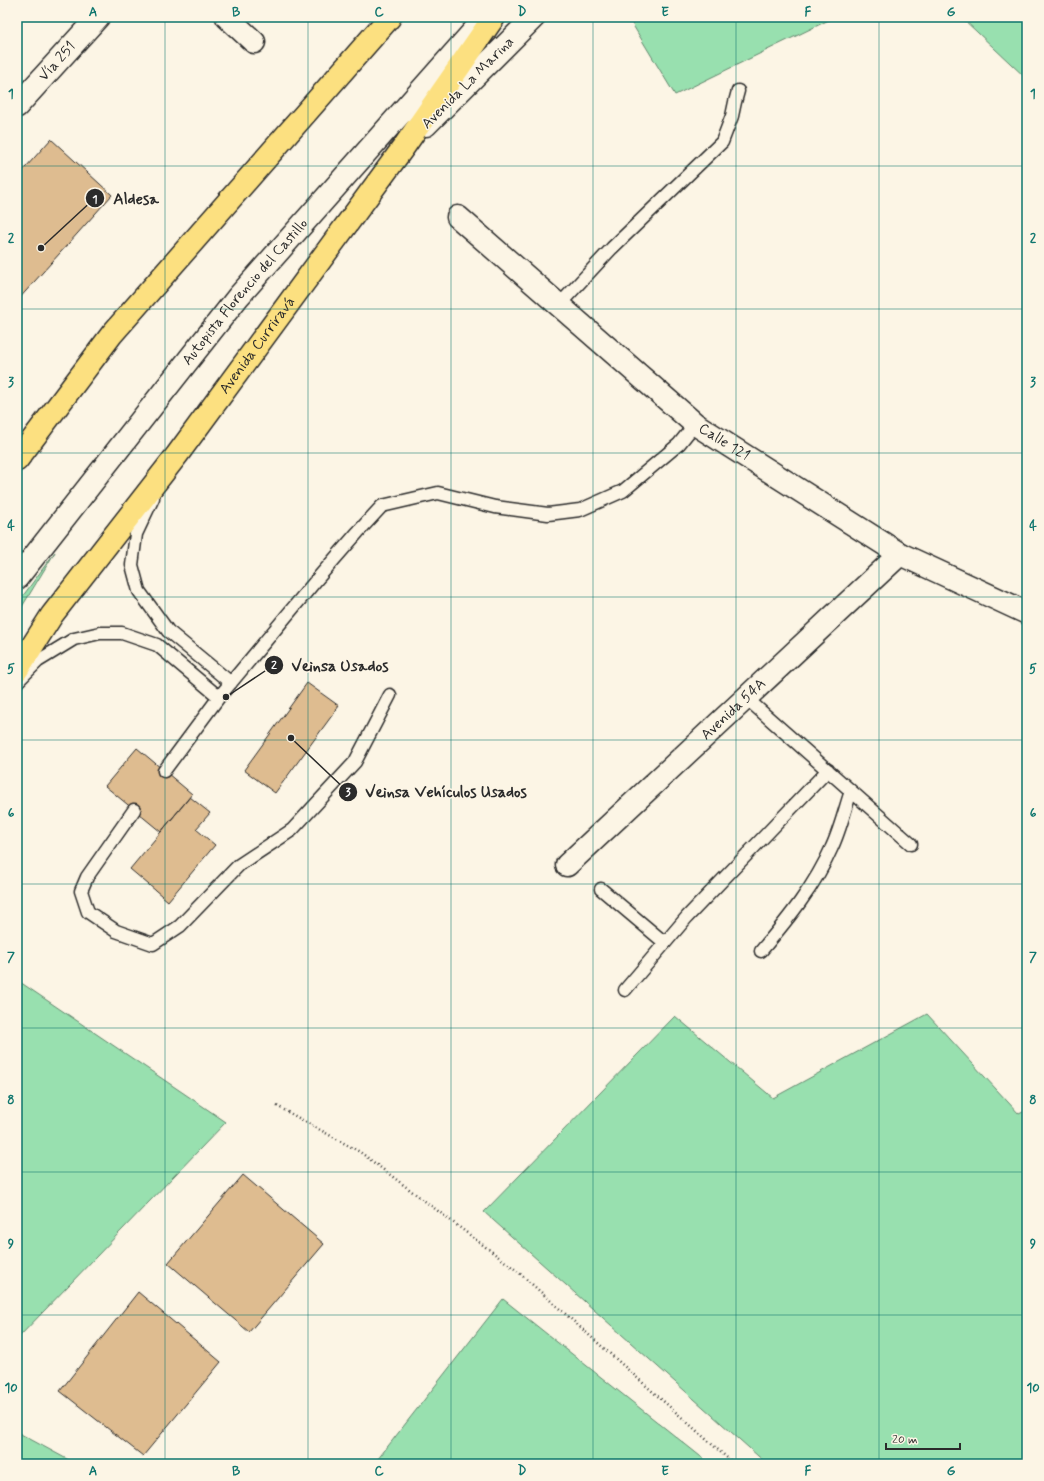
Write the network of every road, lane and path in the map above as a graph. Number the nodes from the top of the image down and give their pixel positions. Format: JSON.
{"nodes":[{"id":1,"x":98,"y":17,"type":"edge"},
{"id":2,"x":227,"y":17,"type":"edge"},
{"id":3,"x":390,"y":17,"type":"edge"},
{"id":4,"x":486,"y":17,"type":"edge"},
{"id":5,"x":494,"y":17,"type":"edge"},
{"id":6,"x":534,"y":17,"type":"edge"},
{"id":7,"x":254,"y":42,"type":"dead end"},
{"id":8,"x":738,"y":91,"type":"dead end"},
{"id":9,"x":17,"y":106,"type":"edge"},
{"id":10,"x":403,"y":148,"type":"junction"},
{"id":11,"x":458,"y":217,"type":"dead end"},
{"id":12,"x":559,"y":305,"type":"junction"},
{"id":13,"x":695,"y":424,"type":"junction"},
{"id":14,"x":177,"y":455,"type":"junction"},
{"id":15,"x":17,"y":460,"type":"edge"},
{"id":16,"x":900,"y":554,"type":"junction"},
{"id":17,"x":17,"y":578,"type":"edge"},
{"id":18,"x":1027,"y":613,"type":"edge"},
{"id":19,"x":17,"y":670,"type":"edge"},
{"id":20,"x":17,"y":682,"type":"edge"},
{"id":21,"x":231,"y":683,"type":"junction"},
{"id":22,"x":390,"y":695,"type":"dead end"},
{"id":23,"x":219,"y":697,"type":"junction"},
{"id":24,"x":746,"y":698,"type":"junction"},
{"id":25,"x":828,"y":770,"type":"junction"},
{"id":26,"x":164,"y":771,"type":"dead end"},
{"id":27,"x":851,"y":791,"type":"junction"},
{"id":28,"x":134,"y":810,"type":"dead end"},
{"id":29,"x":911,"y":844,"type":"dead end"},
{"id":30,"x":567,"y":865,"type":"dead end"},
{"id":31,"x":600,"y":889,"type":"dead end"},
{"id":32,"x":665,"y":943,"type":"junction"},
{"id":33,"x":761,"y":951,"type":"dead end"},
{"id":34,"x":625,"y":990,"type":"dead end"},
{"id":35,"x":277,"y":1106,"type":"dead end"},
{"id":36,"x":734,"y":1464,"type":"edge"}],
"edges":[{"from":1,"to":9,"type":"street","name":"Vía 251"},
{"from":2,"to":7,"type":"street"},
{"from":3,"to":15,"type":"highway"},
{"from":4,"to":17,"type":"street","name":"Autopista Florencio del Castillo"},
{"from":5,"to":10,"type":"highway","name":"Avenida Curriravá"},
{"from":6,"to":10,"type":"street","name":"Avenida La Marina"},
{"from":8,"to":12,"type":"lane"},
{"from":10,"to":14,"type":"highway","name":"Avenida Curriravá"},
{"from":11,"to":12,"type":"street","name":"Calle 121"},
{"from":12,"to":13,"type":"street","name":"Calle 121"},
{"from":13,"to":16,"type":"street","name":"Calle 121"},
{"from":13,"to":21,"type":"lane"},
{"from":14,"to":19,"type":"highway","name":"Avenida Curriravá"},
{"from":14,"to":21,"type":"lane"},
{"from":16,"to":18,"type":"street","name":"Calle 121"},
{"from":16,"to":24,"type":"street","name":"Avenida 54A"},
{"from":20,"to":23,"type":"lane"},
{"from":21,"to":23,"type":"lane"},
{"from":22,"to":28,"type":"lane"},
{"from":23,"to":26,"type":"lane"},
{"from":24,"to":25,"type":"lane"},
{"from":24,"to":30,"type":"street","name":"Avenida 54A"},
{"from":25,"to":27,"type":"lane"},
{"from":25,"to":32,"type":"lane"},
{"from":27,"to":29,"type":"lane"},
{"from":27,"to":33,"type":"lane"},
{"from":31,"to":32,"type":"lane"},
{"from":32,"to":34,"type":"lane"},
{"from":35,"to":36,"type":"path"}]}
